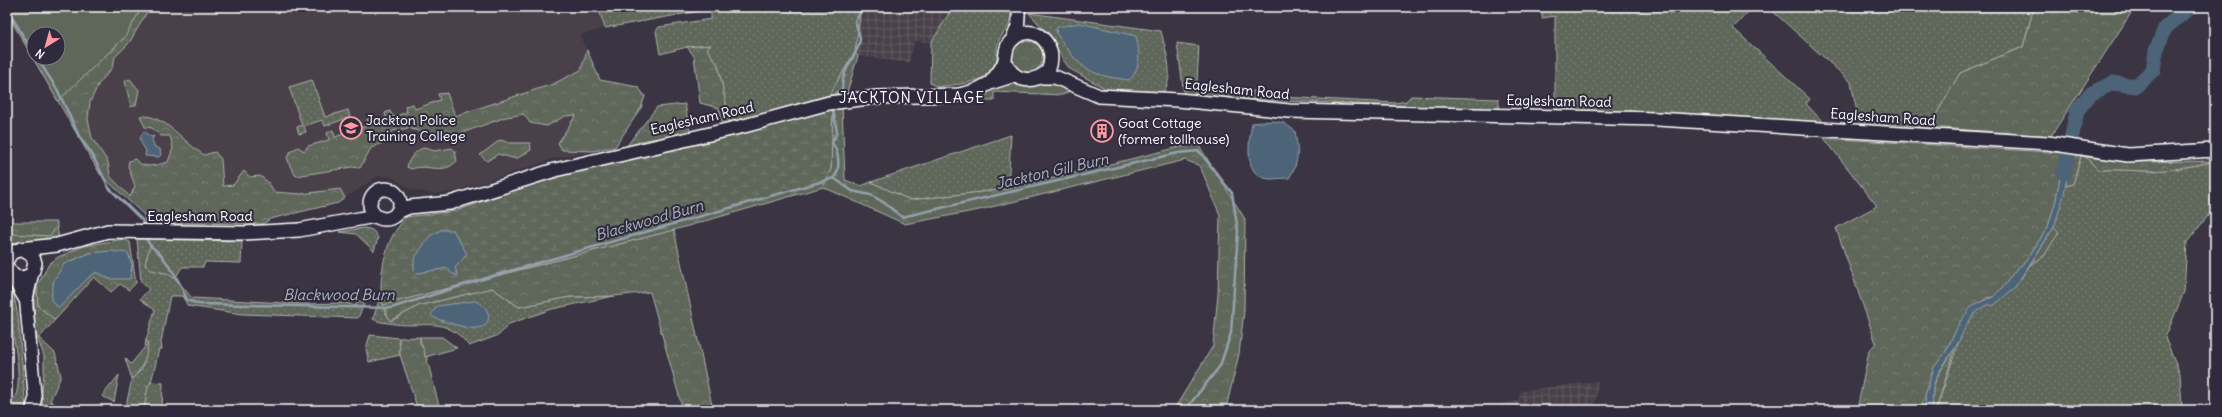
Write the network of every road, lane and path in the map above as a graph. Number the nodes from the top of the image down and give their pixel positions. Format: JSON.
{"nodes":[{"id":1,"x":1020,"y":9,"type":"edge"},
{"id":2,"x":1034,"y":34,"type":"junction"},
{"id":3,"x":1012,"y":40,"type":"junction"},
{"id":4,"x":1052,"y":57,"type":"junction"},
{"id":5,"x":1005,"y":61,"type":"junction"},
{"id":6,"x":1015,"y":75,"type":"junction"},
{"id":7,"x":1041,"y":77,"type":"junction"},
{"id":8,"x":990,"y":83,"type":"junction"},
{"id":9,"x":1072,"y":84,"type":"junction"},
{"id":10,"x":2215,"y":150,"type":"edge"},
{"id":11,"x":392,"y":191,"type":"junction"},
{"id":12,"x":370,"y":200,"type":"junction"},
{"id":13,"x":425,"y":204,"type":"junction"},
{"id":14,"x":397,"y":212,"type":"junction"},
{"id":15,"x":375,"y":216,"type":"junction"},
{"id":16,"x":344,"y":223,"type":"junction"},
{"id":17,"x":57,"y":245,"type":"junction"},
{"id":18,"x":12,"y":252,"type":"edge"},
{"id":19,"x":34,"y":270,"type":"junction"},
{"id":20,"x":8,"y":271,"type":"edge"},
{"id":21,"x":26,"y":300,"type":"junction"},
{"id":22,"x":35,"y":406,"type":"edge"}],
"edges":[{"from":1,"to":2,"type":"street"},
{"from":1,"to":3,"type":"street"},
{"from":2,"to":3,"type":"main road"},
{"from":2,"to":4,"type":"main road"},
{"from":3,"to":5,"type":"main road"},
{"from":4,"to":7,"type":"main road"},
{"from":4,"to":9,"type":"main road"},
{"from":5,"to":6,"type":"main road"},
{"from":5,"to":8,"type":"main road","name":"Eaglesham Road"},
{"from":6,"to":7,"type":"main road"},
{"from":6,"to":8,"type":"main road","name":"Eaglesham Road"},
{"from":7,"to":9,"type":"main road","name":"Eaglesham Road"},
{"from":8,"to":13,"type":"main road","name":"Eaglesham Road"},
{"from":9,"to":10,"type":"main road","name":"Eaglesham Road"},
{"from":11,"to":12,"type":"main road"},
{"from":11,"to":13,"type":"main road"},
{"from":11,"to":14,"type":"main road"},
{"from":12,"to":15,"type":"main road"},
{"from":12,"to":16,"type":"main road"},
{"from":13,"to":14,"type":"main road"},
{"from":14,"to":15,"type":"main road"},
{"from":15,"to":16,"type":"main road","name":"Eaglesham Road"},
{"from":16,"to":17,"type":"main road","name":"Eaglesham Road"},
{"from":17,"to":18,"type":"main road","name":"Eaglesham Road"},
{"from":17,"to":19,"type":"main road"},
{"from":18,"to":19,"type":"main road"},
{"from":19,"to":20,"type":"main road"},
{"from":19,"to":21,"type":"street"},
{"from":20,"to":21,"type":"street"},
{"from":21,"to":22,"type":"street"}]}
